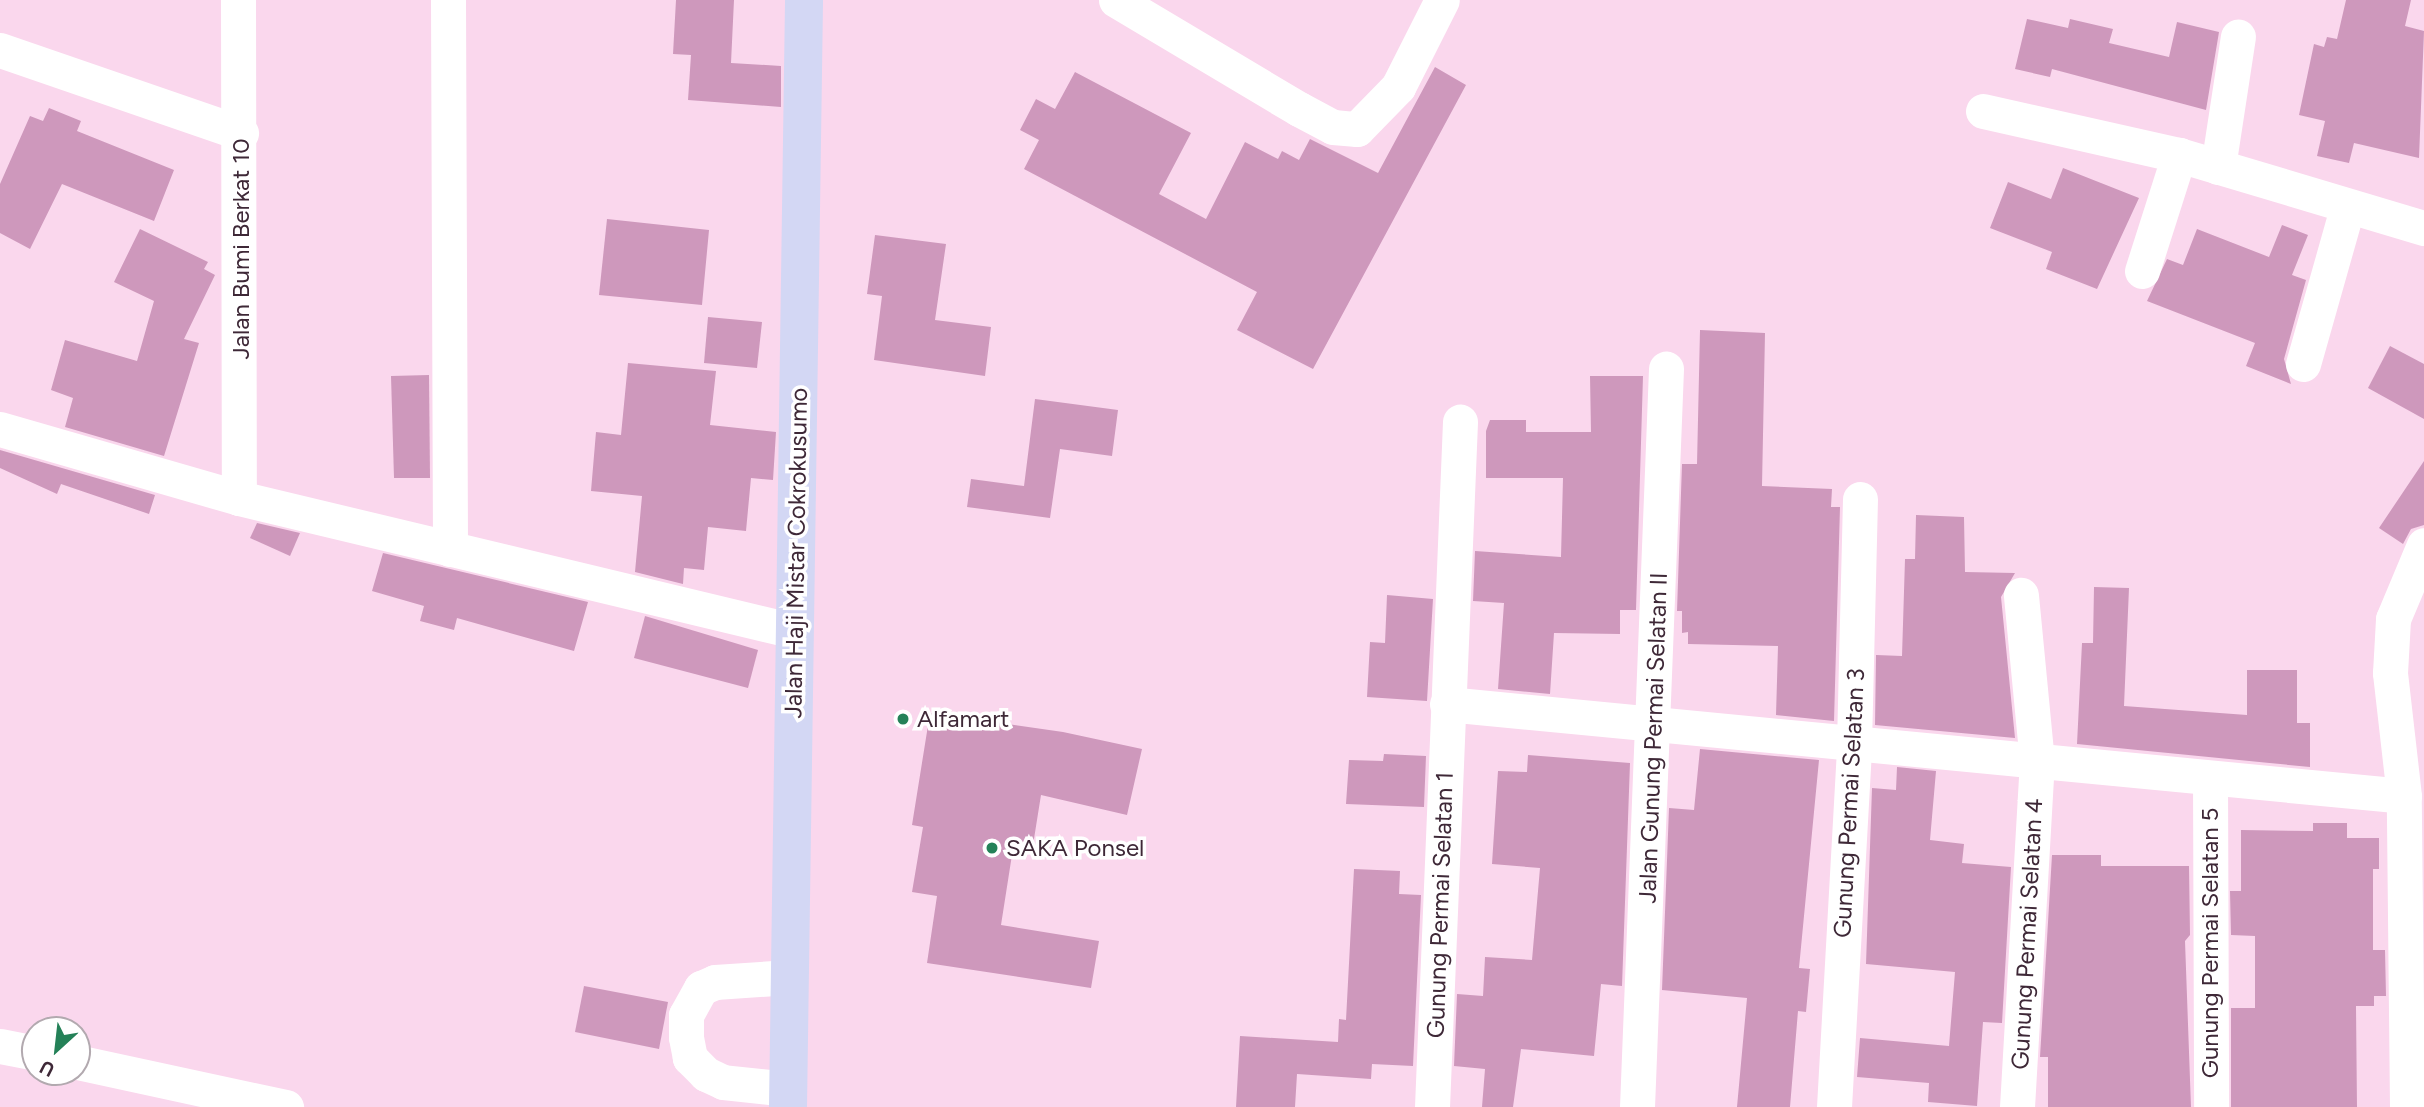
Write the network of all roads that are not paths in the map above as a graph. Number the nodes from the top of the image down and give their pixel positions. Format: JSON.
{"nodes":[{"id":1,"x":238,"y":0,"type":"edge"},
{"id":2,"x":448,"y":0,"type":"edge"},
{"id":3,"x":804,"y":0,"type":"edge"},
{"id":4,"x":1116,"y":0,"type":"edge"},
{"id":5,"x":1442,"y":0,"type":"edge"},
{"id":6,"x":2238,"y":37,"type":"dead end"},
{"id":7,"x":0,"y":50,"type":"edge"},
{"id":8,"x":1983,"y":111,"type":"dead end"},
{"id":9,"x":241,"y":133,"type":"junction"},
{"id":10,"x":2179,"y":155,"type":"junction"},
{"id":11,"x":2218,"y":167,"type":"junction"},
{"id":12,"x":2347,"y":208,"type":"junction"},
{"id":13,"x":2424,"y":228,"type":"edge"},
{"id":14,"x":2143,"y":271,"type":"dead end"},
{"id":15,"x":2303,"y":364,"type":"dead end"},
{"id":16,"x":1666,"y":369,"type":"dead end"},
{"id":17,"x":1460,"y":422,"type":"dead end"},
{"id":18,"x":0,"y":429,"type":"edge"},
{"id":19,"x":239,"y":498,"type":"junction"},
{"id":20,"x":1860,"y":499,"type":"dead end"},
{"id":21,"x":2424,"y":545,"type":"edge"},
{"id":22,"x":450,"y":549,"type":"junction"},
{"id":23,"x":2021,"y":595,"type":"dead end"},
{"id":24,"x":794,"y":631,"type":"junction"},
{"id":25,"x":1447,"y":704,"type":"junction"},
{"id":26,"x":1654,"y":724,"type":"junction"},
{"id":27,"x":1854,"y":744,"type":"junction"},
{"id":28,"x":2037,"y":762,"type":"junction"},
{"id":29,"x":2210,"y":779,"type":"junction"},
{"id":30,"x":2404,"y":796,"type":"junction"},
{"id":31,"x":790,"y":977,"type":"junction"},
{"id":32,"x":0,"y":1046,"type":"edge"},
{"id":33,"x":21,"y":1050,"type":"edge"},
{"id":34,"x":91,"y":1065,"type":"edge"},
{"id":35,"x":2413,"y":1087,"type":"edge"},
{"id":36,"x":788,"y":1098,"type":"edge"},
{"id":37,"x":286,"y":1107,"type":"edge"},
{"id":38,"x":1432,"y":1107,"type":"edge"},
{"id":39,"x":1637,"y":1107,"type":"edge"},
{"id":40,"x":1834,"y":1107,"type":"edge"},
{"id":41,"x":2017,"y":1107,"type":"edge"},
{"id":42,"x":2211,"y":1107,"type":"edge"}],
"edges":[{"from":1,"to":9,"type":"street","name":"Jalan Bumi Berkat 10"},
{"from":2,"to":22,"type":"street"},
{"from":3,"to":24,"type":"main road","name":"Jalan Haji Mistar Cokrokusumo"},
{"from":4,"to":5,"type":"street"},
{"from":6,"to":11,"type":"street"},
{"from":7,"to":9,"type":"street"},
{"from":8,"to":10,"type":"street"},
{"from":9,"to":19,"type":"street","name":"Jalan Bumi Berkat 10"},
{"from":10,"to":11,"type":"street"},
{"from":10,"to":14,"type":"street"},
{"from":11,"to":12,"type":"street"},
{"from":12,"to":13,"type":"street"},
{"from":12,"to":15,"type":"street"},
{"from":16,"to":26,"type":"street","name":"Jalan Gunung Permai Selatan II"},
{"from":17,"to":25,"type":"street","name":"Gunung Permai Selatan 1"},
{"from":18,"to":19,"type":"street"},
{"from":19,"to":22,"type":"street"},
{"from":20,"to":27,"type":"street","name":"Gunung Permai Selatan 3"},
{"from":21,"to":30,"type":"street"},
{"from":22,"to":24,"type":"street"},
{"from":23,"to":28,"type":"street","name":"Gunung Permai Selatan 4"},
{"from":24,"to":31,"type":"main road","name":"Jalan Haji Mistar Cokrokusumo"},
{"from":25,"to":26,"type":"street"},
{"from":25,"to":38,"type":"street","name":"Gunung Permai Selatan 1"},
{"from":26,"to":27,"type":"street"},
{"from":26,"to":39,"type":"street","name":"Jalan Gunung Permai Selatan II"},
{"from":27,"to":28,"type":"street"},
{"from":27,"to":40,"type":"street","name":"Gunung Permai Selatan 3"},
{"from":28,"to":29,"type":"street"},
{"from":28,"to":41,"type":"street","name":"Gunung Permai Selatan 4"},
{"from":29,"to":30,"type":"street"},
{"from":29,"to":42,"type":"street","name":"Gunung Permai Selatan 5"},
{"from":30,"to":35,"type":"street"},
{"from":31,"to":36,"type":"main road","name":"Jalan Haji Mistar Cokrokusumo"},
{"from":31,"to":36,"type":"street"},
{"from":32,"to":33,"type":"street"},
{"from":34,"to":37,"type":"street"}]}
